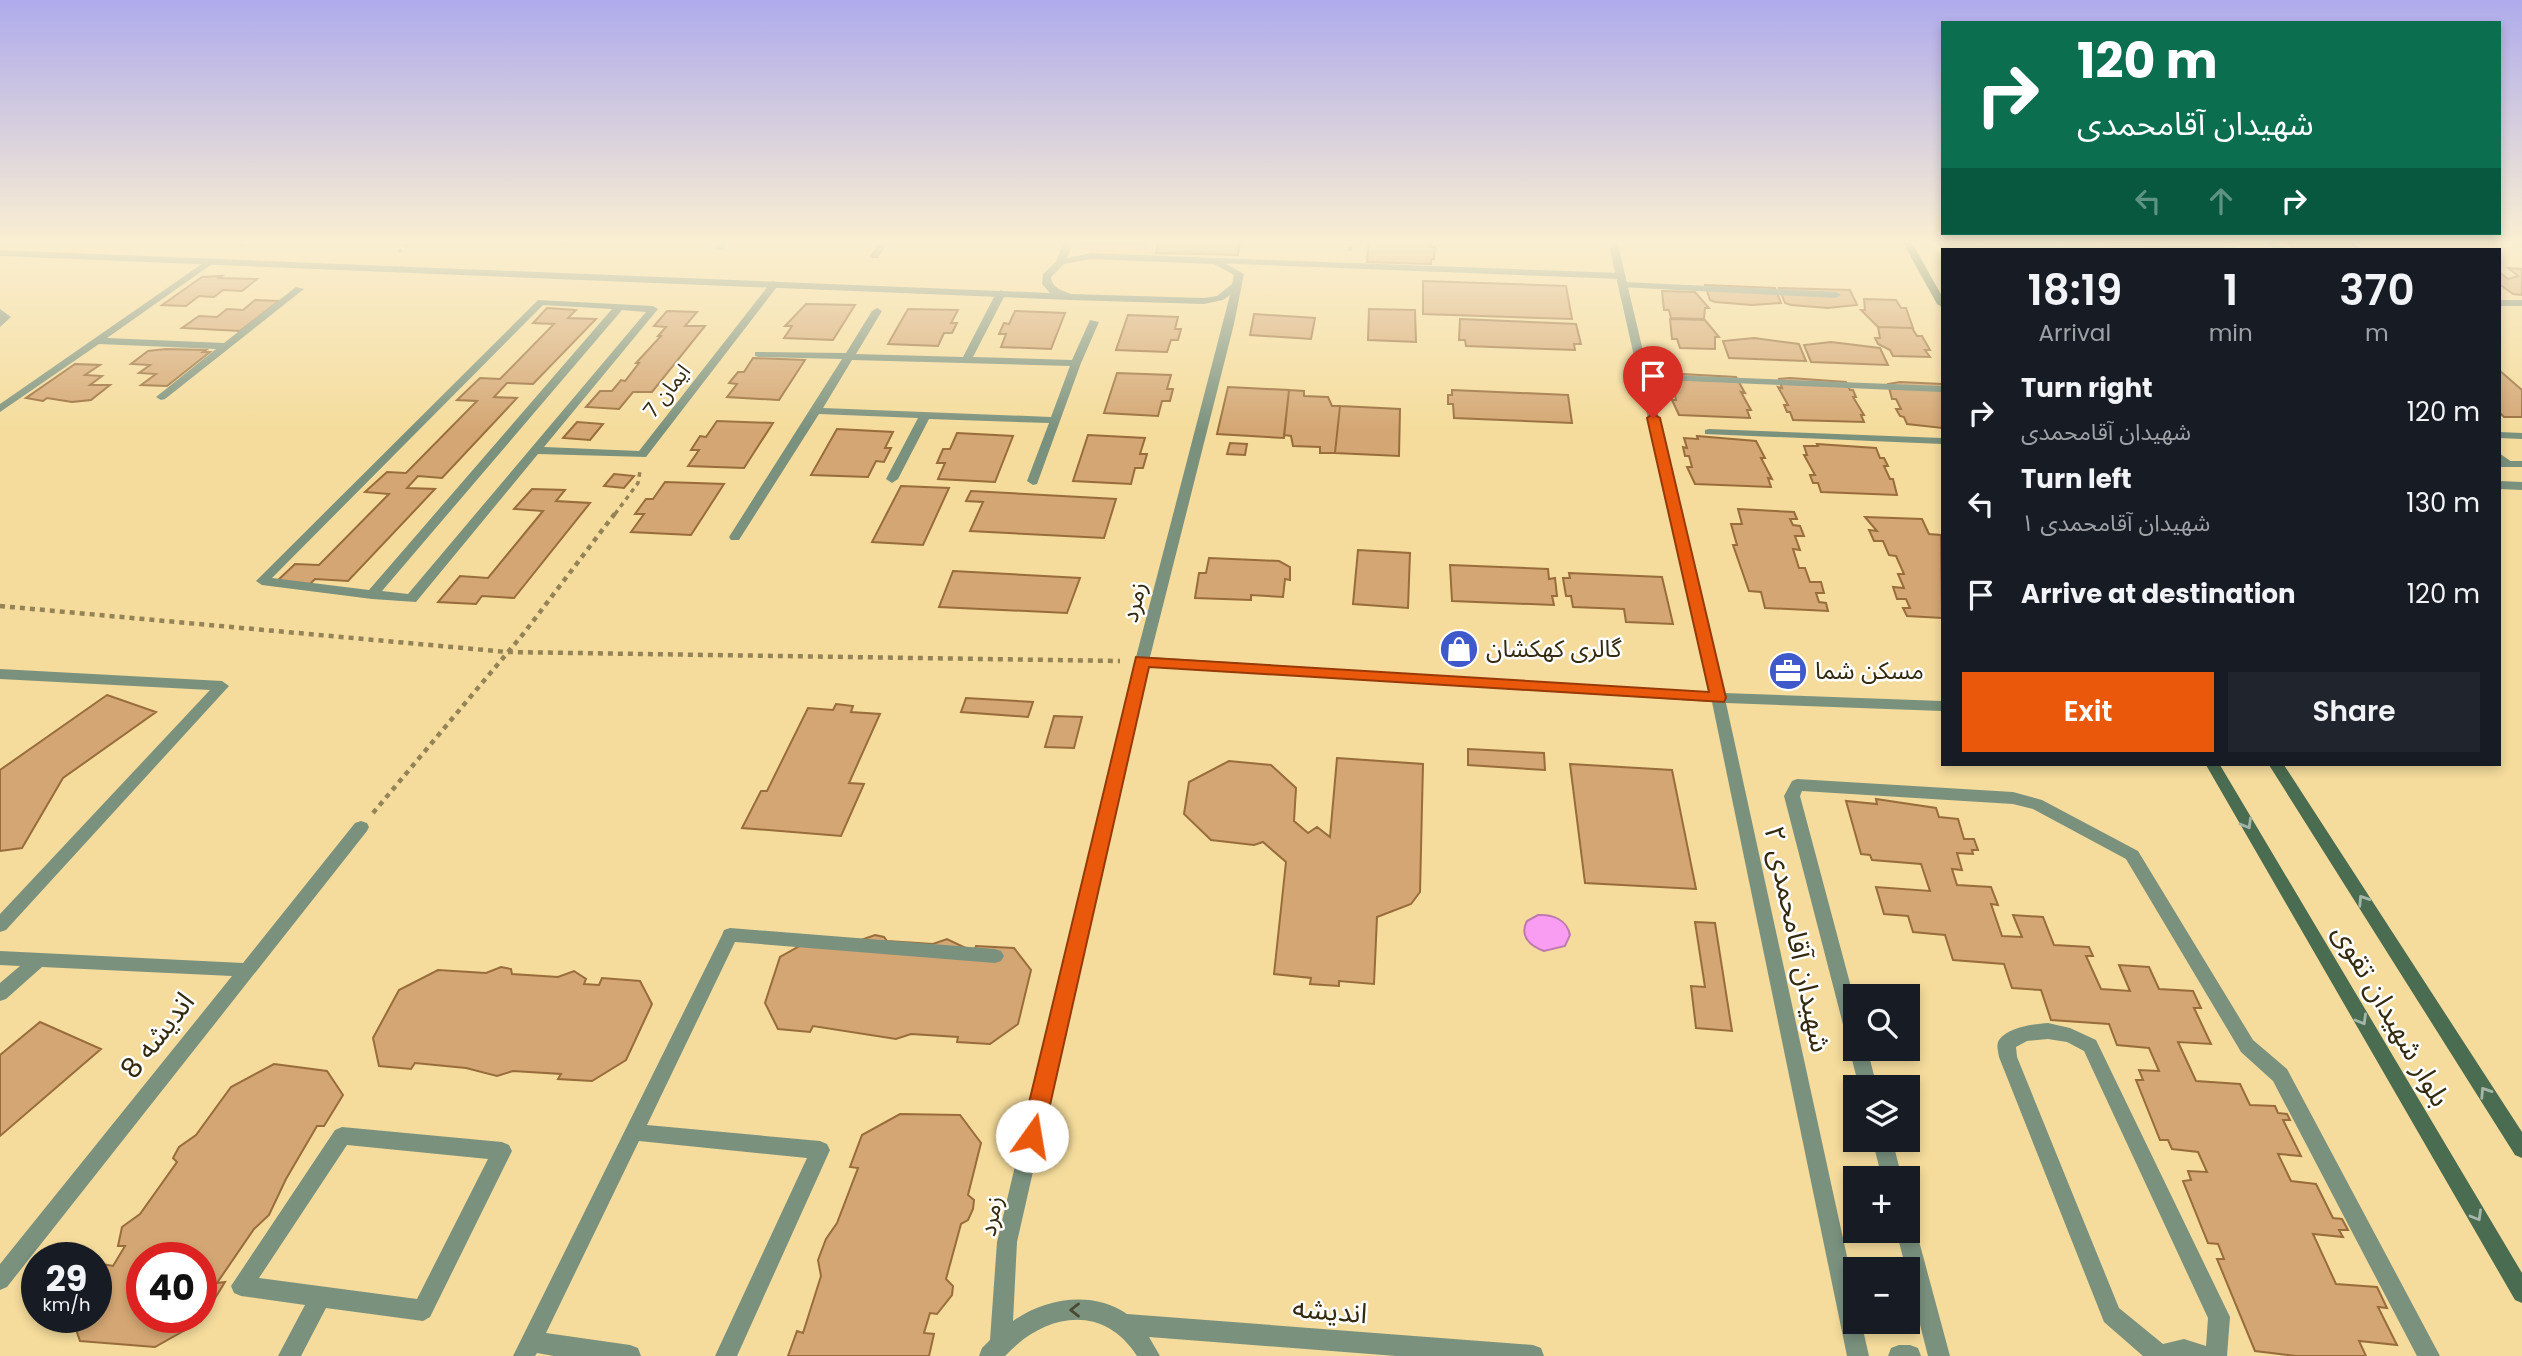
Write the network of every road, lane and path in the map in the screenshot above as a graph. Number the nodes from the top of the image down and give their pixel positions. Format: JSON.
{"nodes":[{"id":1,"x":149,"y":304,"type":"edge"},
{"id":2,"x":280,"y":304,"type":"edge"},
{"id":3,"x":539,"y":304,"type":"edge"},
{"id":4,"x":577,"y":304,"type":"edge"},
{"id":5,"x":759,"y":304,"type":"edge"},
{"id":6,"x":995,"y":304,"type":"edge"},
{"id":7,"x":1211,"y":304,"type":"edge"},
{"id":8,"x":1233,"y":304,"type":"edge"},
{"id":9,"x":1627,"y":304,"type":"edge"},
{"id":10,"x":619,"y":307,"type":"junction"},
{"id":11,"x":877,"y":311,"type":"dead end"},
{"id":12,"x":0,"y":312,"type":"edge"},
{"id":13,"x":1094,"y":322,"type":"dead end"},
{"id":14,"x":0,"y":324,"type":"edge"},
{"id":15,"x":1229,"y":324,"type":"junction"},
{"id":16,"x":97,"y":341,"type":"junction"},
{"id":17,"x":227,"y":346,"type":"junction"},
{"id":18,"x":759,"y":354,"type":"dead end"},
{"id":19,"x":850,"y":357,"type":"junction"},
{"id":20,"x":966,"y":360,"type":"junction"},
{"id":21,"x":1076,"y":363,"type":"junction"},
{"id":22,"x":1644,"y":377,"type":"junction"},
{"id":23,"x":1941,"y":389,"type":"edge"},
{"id":24,"x":161,"y":397,"type":"dead end"},
{"id":25,"x":0,"y":409,"type":"edge"},
{"id":26,"x":816,"y":411,"type":"junction"},
{"id":27,"x":925,"y":416,"type":"junction"},
{"id":28,"x":1054,"y":420,"type":"junction"},
{"id":29,"x":1709,"y":432,"type":"dead end"},
{"id":30,"x":2501,"y":435,"type":"edge"},
{"id":31,"x":2522,"y":436,"type":"edge"},
{"id":32,"x":1941,"y":441,"type":"edge"},
{"id":33,"x":536,"y":450,"type":"junction"},
{"id":34,"x":642,"y":455,"type":"junction"},
{"id":35,"x":2502,"y":461,"type":"edge"},
{"id":36,"x":2522,"y":464,"type":"edge"},
{"id":37,"x":892,"y":479,"type":"dead end"},
{"id":38,"x":1033,"y":481,"type":"dead end"},
{"id":39,"x":2501,"y":485,"type":"edge"},
{"id":40,"x":2522,"y":486,"type":"edge"},
{"id":41,"x":735,"y":537,"type":"dead end"},
{"id":42,"x":372,"y":594,"type":"junction"},
{"id":43,"x":0,"y":606,"type":"edge"},
{"id":44,"x":507,"y":652,"type":"junction"},
{"id":45,"x":1142,"y":661,"type":"junction"},
{"id":46,"x":0,"y":674,"type":"edge"},
{"id":47,"x":1718,"y":698,"type":"junction"},
{"id":48,"x":1941,"y":706,"type":"edge"},
{"id":49,"x":2214,"y":766,"type":"edge"},
{"id":50,"x":2277,"y":766,"type":"edge"},
{"id":51,"x":361,"y":827,"type":"joint"},
{"id":52,"x":0,"y":925,"type":"edge"},
{"id":53,"x":995,"y":956,"type":"dead end"},
{"id":54,"x":0,"y":958,"type":"edge"},
{"id":55,"x":40,"y":959,"type":"junction"},
{"id":56,"x":244,"y":970,"type":"junction"},
{"id":57,"x":1843,"y":990,"type":"edge"},
{"id":58,"x":0,"y":994,"type":"edge"},
{"id":59,"x":634,"y":1132,"type":"junction"},
{"id":60,"x":2522,"y":1149,"type":"edge"},
{"id":61,"x":1909,"y":1243,"type":"edge"},
{"id":62,"x":0,"y":1280,"type":"edge"},
{"id":63,"x":2522,"y":1293,"type":"edge"},
{"id":64,"x":320,"y":1298,"type":"junction"},
{"id":65,"x":1123,"y":1324,"type":"junction"},
{"id":66,"x":528,"y":1349,"type":"edge"},
{"id":67,"x":996,"y":1349,"type":"edge"},
{"id":68,"x":289,"y":1356,"type":"edge"},
{"id":69,"x":630,"y":1356,"type":"edge"},
{"id":70,"x":726,"y":1356,"type":"edge"},
{"id":71,"x":1149,"y":1356,"type":"edge"},
{"id":72,"x":1533,"y":1356,"type":"edge"},
{"id":73,"x":1857,"y":1356,"type":"edge"},
{"id":74,"x":1899,"y":1356,"type":"edge"},
{"id":75,"x":1910,"y":1356,"type":"edge"},
{"id":76,"x":1939,"y":1356,"type":"edge"},
{"id":77,"x":2158,"y":1356,"type":"edge"},
{"id":78,"x":2205,"y":1356,"type":"edge"},
{"id":79,"x":2216,"y":1356,"type":"edge"},
{"id":80,"x":2429,"y":1356,"type":"edge"}],
"edges":[{"from":1,"to":16,"type":"street"},
{"from":2,"to":17,"type":"street"},
{"from":3,"to":42,"type":"street"},
{"from":4,"to":10,"type":"street"},
{"from":5,"to":34,"type":"street","name":"ایمان 7"},
{"from":6,"to":20,"type":"street"},
{"from":7,"to":15,"type":"street"},
{"from":8,"to":15,"type":"street","name":"زمرد"},
{"from":9,"to":22,"type":"street","name":"شهیدان آقامحمدی ۲"},
{"from":10,"to":33,"type":"street"},
{"from":10,"to":42,"type":"street"},
{"from":11,"to":19,"type":"street"},
{"from":12,"to":14,"type":"street"},
{"from":13,"to":21,"type":"street"},
{"from":15,"to":45,"type":"street","name":"زمرد"},
{"from":16,"to":17,"type":"street"},
{"from":16,"to":25,"type":"street"},
{"from":17,"to":24,"type":"street"},
{"from":18,"to":19,"type":"street"},
{"from":19,"to":20,"type":"street"},
{"from":19,"to":26,"type":"street"},
{"from":20,"to":21,"type":"street"},
{"from":21,"to":28,"type":"street"},
{"from":22,"to":23,"type":"street"},
{"from":22,"to":47,"type":"street","name":"شهیدان آقامحمدی ۲"},
{"from":26,"to":27,"type":"street"},
{"from":26,"to":41,"type":"street"},
{"from":27,"to":28,"type":"street"},
{"from":27,"to":37,"type":"street"},
{"from":28,"to":38,"type":"street"},
{"from":29,"to":32,"type":"street"},
{"from":30,"to":31,"type":"street"},
{"from":33,"to":34,"type":"street"},
{"from":33,"to":42,"type":"street"},
{"from":34,"to":44,"type":"path"},
{"from":35,"to":36,"type":"street"},
{"from":39,"to":40,"type":"street"},
{"from":43,"to":44,"type":"path"},
{"from":44,"to":45,"type":"path"},
{"from":44,"to":51,"type":"path"},
{"from":45,"to":47,"type":"street"},
{"from":45,"to":67,"type":"street","name":"زمرد"},
{"from":46,"to":52,"type":"street"},
{"from":47,"to":48,"type":"street"},
{"from":47,"to":73,"type":"street","name":"شهیدان آقامحمدی ۲"},
{"from":49,"to":63,"type":"main road","name":"بلوار شهیدان تقوی","one_way":true},
{"from":60,"to":50,"type":"main road","name":"بلوار شهیدان تقوی","one_way":true},
{"from":51,"to":56,"type":"street","name":"اندیشه 8"},
{"from":53,"to":59,"type":"street"},
{"from":54,"to":55,"type":"street"},
{"from":55,"to":56,"type":"street"},
{"from":55,"to":58,"type":"street"},
{"from":56,"to":62,"type":"street","name":"اندیشه 8"},
{"from":57,"to":80,"type":"street"},
{"from":59,"to":66,"type":"street"},
{"from":59,"to":70,"type":"street"},
{"from":61,"to":76,"type":"street"},
{"from":64,"to":64,"type":"street"},
{"from":64,"to":68,"type":"street"},
{"from":65,"to":67,"type":"street","one_way":true},
{"from":65,"to":71,"type":"street"},
{"from":65,"to":72,"type":"street","name":"انديشه"},
{"from":66,"to":69,"type":"street"},
{"from":74,"to":75,"type":"street"},
{"from":77,"to":78,"type":"street"},
{"from":77,"to":79,"type":"street"}]}
